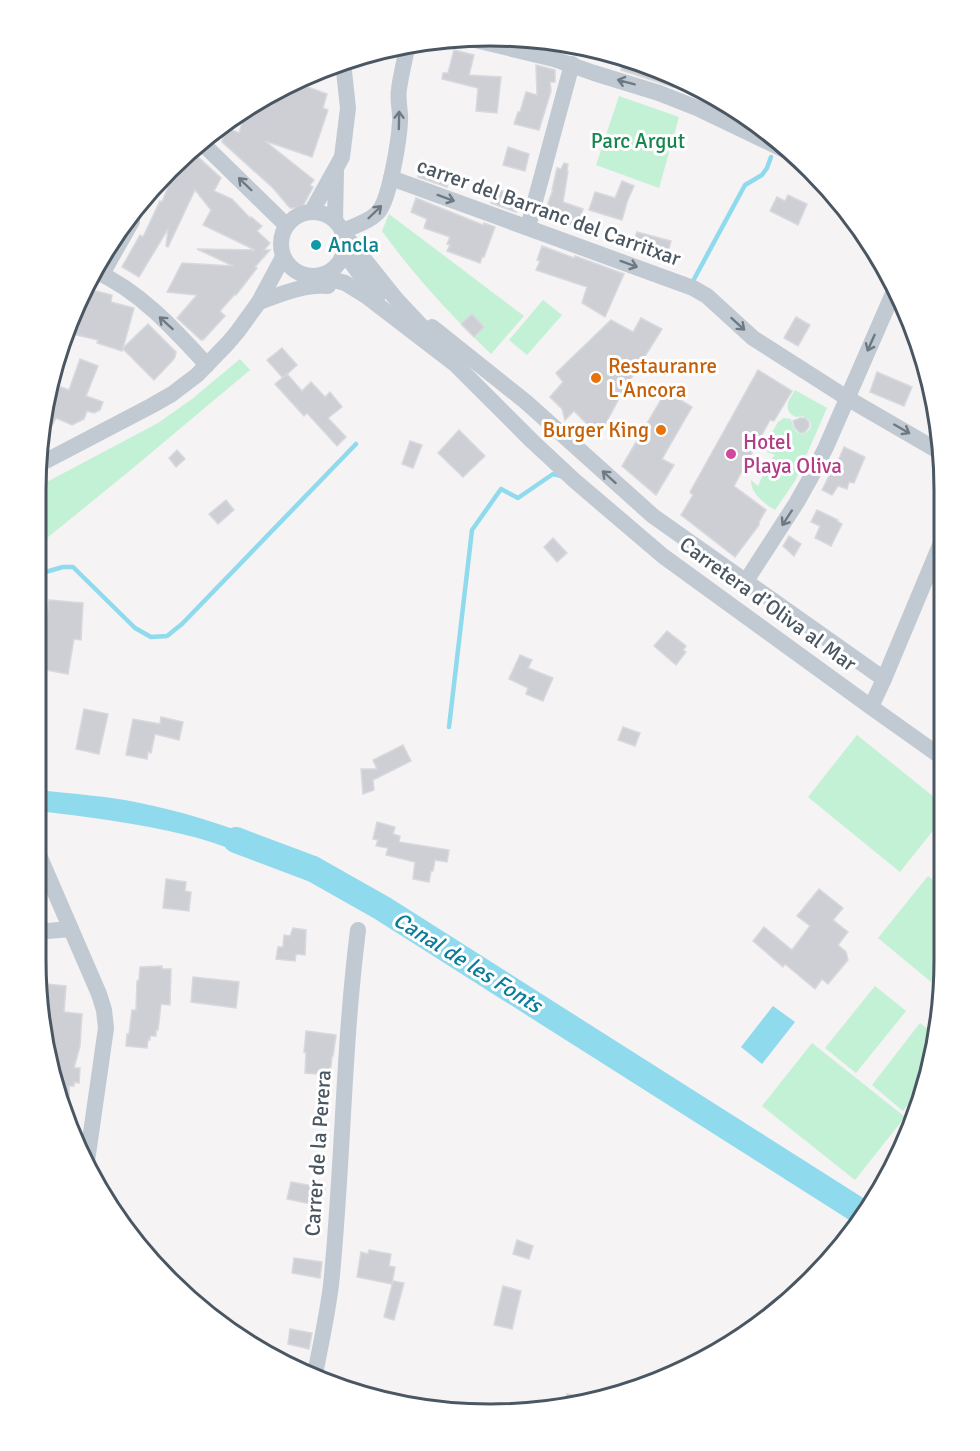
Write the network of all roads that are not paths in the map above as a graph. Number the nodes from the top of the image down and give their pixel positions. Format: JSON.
{"nodes":[{"id":1,"x":504,"y":46,"type":"edge"},
{"id":2,"x":406,"y":55,"type":"edge"},
{"id":3,"x":572,"y":64,"type":"junction"},
{"id":4,"x":344,"y":71,"type":"edge"},
{"id":5,"x":726,"y":115,"type":"edge"},
{"id":6,"x":208,"y":149,"type":"edge"},
{"id":7,"x":336,"y":168,"type":"junction"},
{"id":8,"x":391,"y":178,"type":"junction"},
{"id":9,"x":312,"y":212,"type":"junction"},
{"id":10,"x":286,"y":225,"type":"junction"},
{"id":11,"x":528,"y":227,"type":"junction"},
{"id":12,"x":341,"y":228,"type":"junction"},
{"id":13,"x":344,"y":252,"type":"junction"},
{"id":14,"x":283,"y":257,"type":"junction"},
{"id":15,"x":102,"y":275,"type":"edge"},
{"id":16,"x":303,"y":275,"type":"junction"},
{"id":17,"x":321,"y":276,"type":"junction"},
{"id":18,"x":890,"y":299,"type":"edge"},
{"id":19,"x":259,"y":302,"type":"junction"},
{"id":20,"x":405,"y":326,"type":"junction"},
{"id":21,"x":432,"y":327,"type":"dead end"},
{"id":22,"x":207,"y":364,"type":"junction"},
{"id":23,"x":456,"y":365,"type":"junction"},
{"id":24,"x":847,"y":398,"type":"junction"},
{"id":25,"x":932,"y":447,"type":"edge"},
{"id":26,"x":47,"y":460,"type":"edge"},
{"id":27,"x":934,"y":560,"type":"edge"},
{"id":28,"x":746,"y":581,"type":"junction"},
{"id":29,"x":884,"y":679,"type":"junction"},
{"id":30,"x":871,"y":707,"type":"junction"},
{"id":31,"x":934,"y":752,"type":"edge"},
{"id":32,"x":46,"y":871,"type":"edge"},
{"id":33,"x":71,"y":929,"type":"junction"},
{"id":34,"x":358,"y":930,"type":"dead end"},
{"id":35,"x":46,"y":931,"type":"edge"},
{"id":36,"x":89,"y":1150,"type":"edge"},
{"id":37,"x":317,"y":1369,"type":"edge"}],
"edges":[{"from":1,"to":3,"type":"street"},
{"from":8,"to":2,"type":"street","one_way":true},
{"from":5,"to":3,"type":"street","one_way":true},
{"from":3,"to":11,"type":"street"},
{"from":4,"to":7,"type":"street"},
{"from":10,"to":6,"type":"street","one_way":true},
{"from":7,"to":9,"type":"street"},
{"from":7,"to":12,"type":"street"},
{"from":8,"to":11,"type":"street","name":"carrer del Barranc del Carritxar","one_way":true},
{"from":12,"to":8,"type":"street","one_way":true},
{"from":9,"to":10,"type":"street"},
{"from":9,"to":12,"type":"street"},
{"from":10,"to":14,"type":"street"},
{"from":11,"to":24,"type":"street","name":"carrer del Barranc del Carritxar","one_way":true},
{"from":12,"to":13,"type":"street"},
{"from":12,"to":23,"type":"street"},
{"from":13,"to":17,"type":"street"},
{"from":13,"to":20,"type":"street"},
{"from":14,"to":16,"type":"street"},
{"from":14,"to":19,"type":"street"},
{"from":22,"to":15,"type":"street","one_way":true},
{"from":16,"to":17,"type":"street"},
{"from":16,"to":19,"type":"street"},
{"from":17,"to":20,"type":"street"},
{"from":18,"to":24,"type":"street","one_way":true},
{"from":19,"to":20,"type":"street"},
{"from":19,"to":22,"type":"street"},
{"from":20,"to":23,"type":"street"},
{"from":28,"to":21,"type":"street","one_way":true},
{"from":22,"to":26,"type":"street"},
{"from":23,"to":30,"type":"street","name":"Carretera d’Oliva al Mar"},
{"from":24,"to":25,"type":"street","name":"carrer del Barranc del Carritxar","one_way":true},
{"from":24,"to":28,"type":"street","one_way":true},
{"from":27,"to":29,"type":"street"},
{"from":28,"to":29,"type":"street"},
{"from":29,"to":30,"type":"street"},
{"from":30,"to":31,"type":"street","name":"Carretera d’Oliva al Mar"},
{"from":32,"to":33,"type":"street"},
{"from":33,"to":35,"type":"street"},
{"from":33,"to":36,"type":"street"},
{"from":34,"to":37,"type":"street","name":"Carrer de la Perera"}]}
